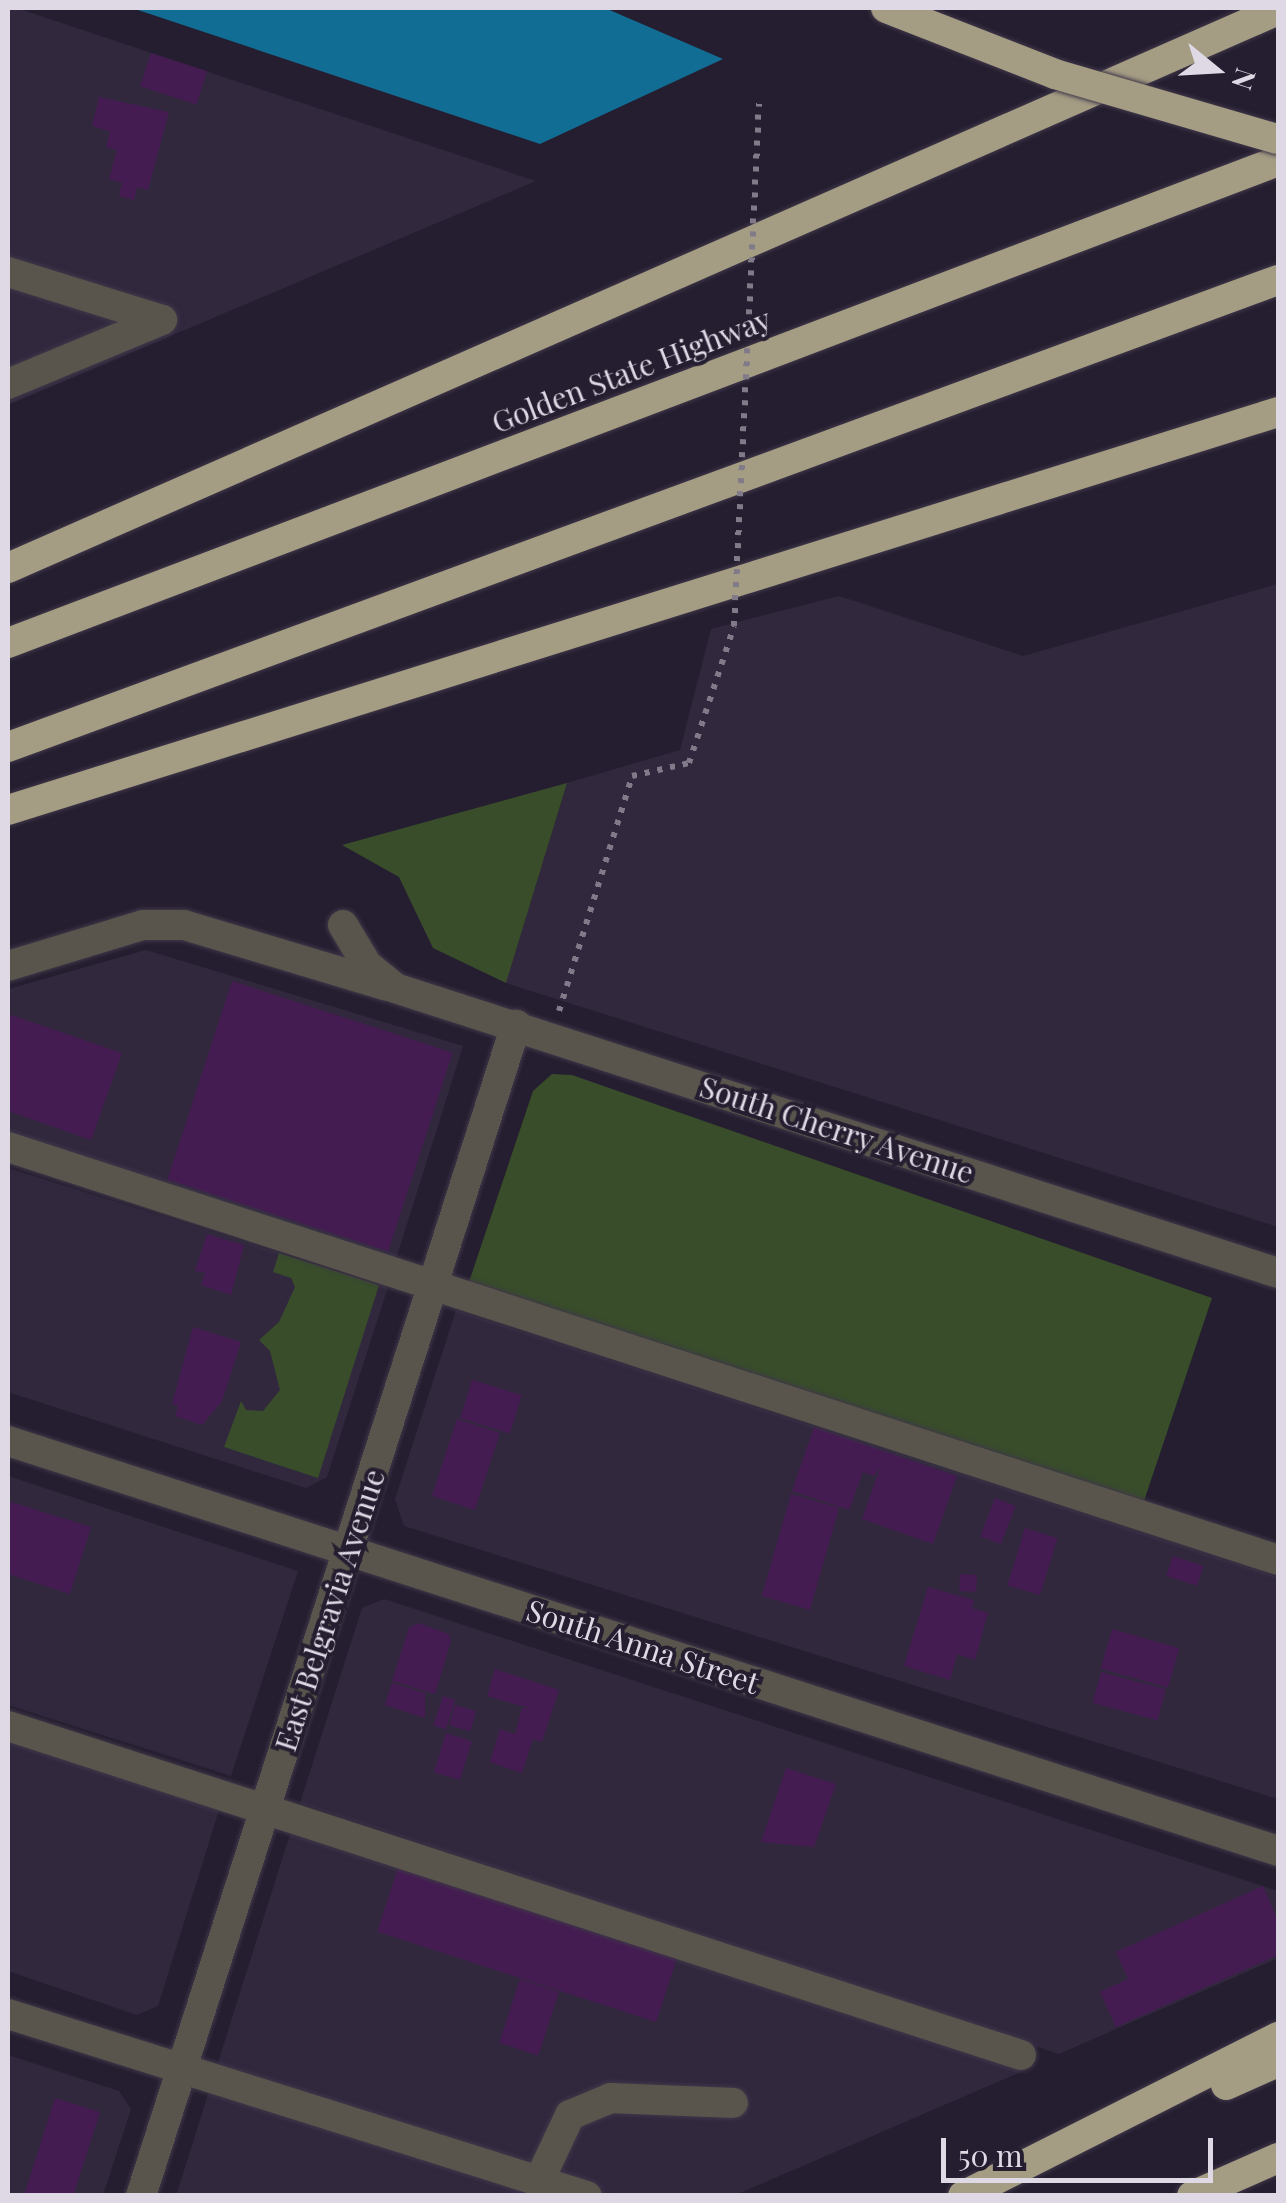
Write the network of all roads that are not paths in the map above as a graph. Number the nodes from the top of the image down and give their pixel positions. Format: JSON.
{"nodes":[{"id":1,"x":886,"y":8,"type":"edge"},
{"id":2,"x":1278,"y":10,"type":"edge"},
{"id":3,"x":1278,"y":139,"type":"edge"},
{"id":4,"x":1278,"y":161,"type":"edge"},
{"id":5,"x":8,"y":272,"type":"edge"},
{"id":6,"x":1278,"y":280,"type":"edge"},
{"id":7,"x":8,"y":384,"type":"edge"},
{"id":8,"x":1278,"y":412,"type":"edge"},
{"id":9,"x":8,"y":568,"type":"edge"},
{"id":10,"x":8,"y":643,"type":"edge"},
{"id":11,"x":8,"y":747,"type":"edge"},
{"id":12,"x":8,"y":810,"type":"edge"},
{"id":13,"x":343,"y":925,"type":"dead end"},
{"id":14,"x":8,"y":966,"type":"edge"},
{"id":15,"x":395,"y":988,"type":"junction"},
{"id":16,"x":516,"y":1025,"type":"junction"},
{"id":17,"x":8,"y":1147,"type":"edge"},
{"id":18,"x":1278,"y":1273,"type":"edge"},
{"id":19,"x":432,"y":1286,"type":"junction"},
{"id":20,"x":8,"y":1441,"type":"edge"},
{"id":21,"x":348,"y":1551,"type":"junction"},
{"id":22,"x":1278,"y":1560,"type":"edge"},
{"id":23,"x":8,"y":1726,"type":"edge"},
{"id":24,"x":265,"y":1810,"type":"junction"},
{"id":25,"x":1278,"y":1851,"type":"edge"},
{"id":26,"x":8,"y":2014,"type":"edge"},
{"id":27,"x":1278,"y":2038,"type":"edge"},
{"id":28,"x":1022,"y":2055,"type":"dead end"},
{"id":29,"x":1278,"y":2062,"type":"edge"},
{"id":30,"x":181,"y":2070,"type":"junction"},
{"id":31,"x":734,"y":2103,"type":"dead end"},
{"id":32,"x":1278,"y":2158,"type":"edge"},
{"id":33,"x":538,"y":2181,"type":"junction"},
{"id":34,"x":141,"y":2196,"type":"edge"},
{"id":35,"x":587,"y":2196,"type":"edge"},
{"id":36,"x":966,"y":2196,"type":"edge"},
{"id":37,"x":1192,"y":2196,"type":"edge"}],
"edges":[{"from":1,"to":3,"type":"highway","bridge":true},
{"from":2,"to":9,"type":"highway"},
{"from":4,"to":10,"type":"highway","name":"Golden State Highway"},
{"from":5,"to":7,"type":"street"},
{"from":6,"to":11,"type":"highway"},
{"from":8,"to":12,"type":"highway"},
{"from":13,"to":15,"type":"street","name":"South Cherry Avenue"},
{"from":14,"to":15,"type":"street","name":"South Cherry Avenue"},
{"from":15,"to":16,"type":"street","name":"South Cherry Avenue"},
{"from":16,"to":18,"type":"street","name":"South Cherry Avenue"},
{"from":16,"to":19,"type":"street","name":"East Belgravia Avenue"},
{"from":17,"to":19,"type":"street"},
{"from":19,"to":21,"type":"street","name":"East Belgravia Avenue"},
{"from":19,"to":22,"type":"street"},
{"from":20,"to":21,"type":"street","name":"South Anna Street"},
{"from":21,"to":24,"type":"street","name":"East Belgravia Avenue"},
{"from":21,"to":25,"type":"street","name":"South Anna Street"},
{"from":23,"to":24,"type":"street"},
{"from":24,"to":28,"type":"street"},
{"from":24,"to":30,"type":"street","name":"East Belgravia Avenue"},
{"from":26,"to":30,"type":"street"},
{"from":27,"to":36,"type":"highway"},
{"from":29,"to":36,"type":"highway"},
{"from":30,"to":33,"type":"street"},
{"from":30,"to":34,"type":"street","name":"East Belgravia Avenue"},
{"from":31,"to":33,"type":"street"},
{"from":32,"to":37,"type":"highway"},
{"from":33,"to":35,"type":"street"}]}
